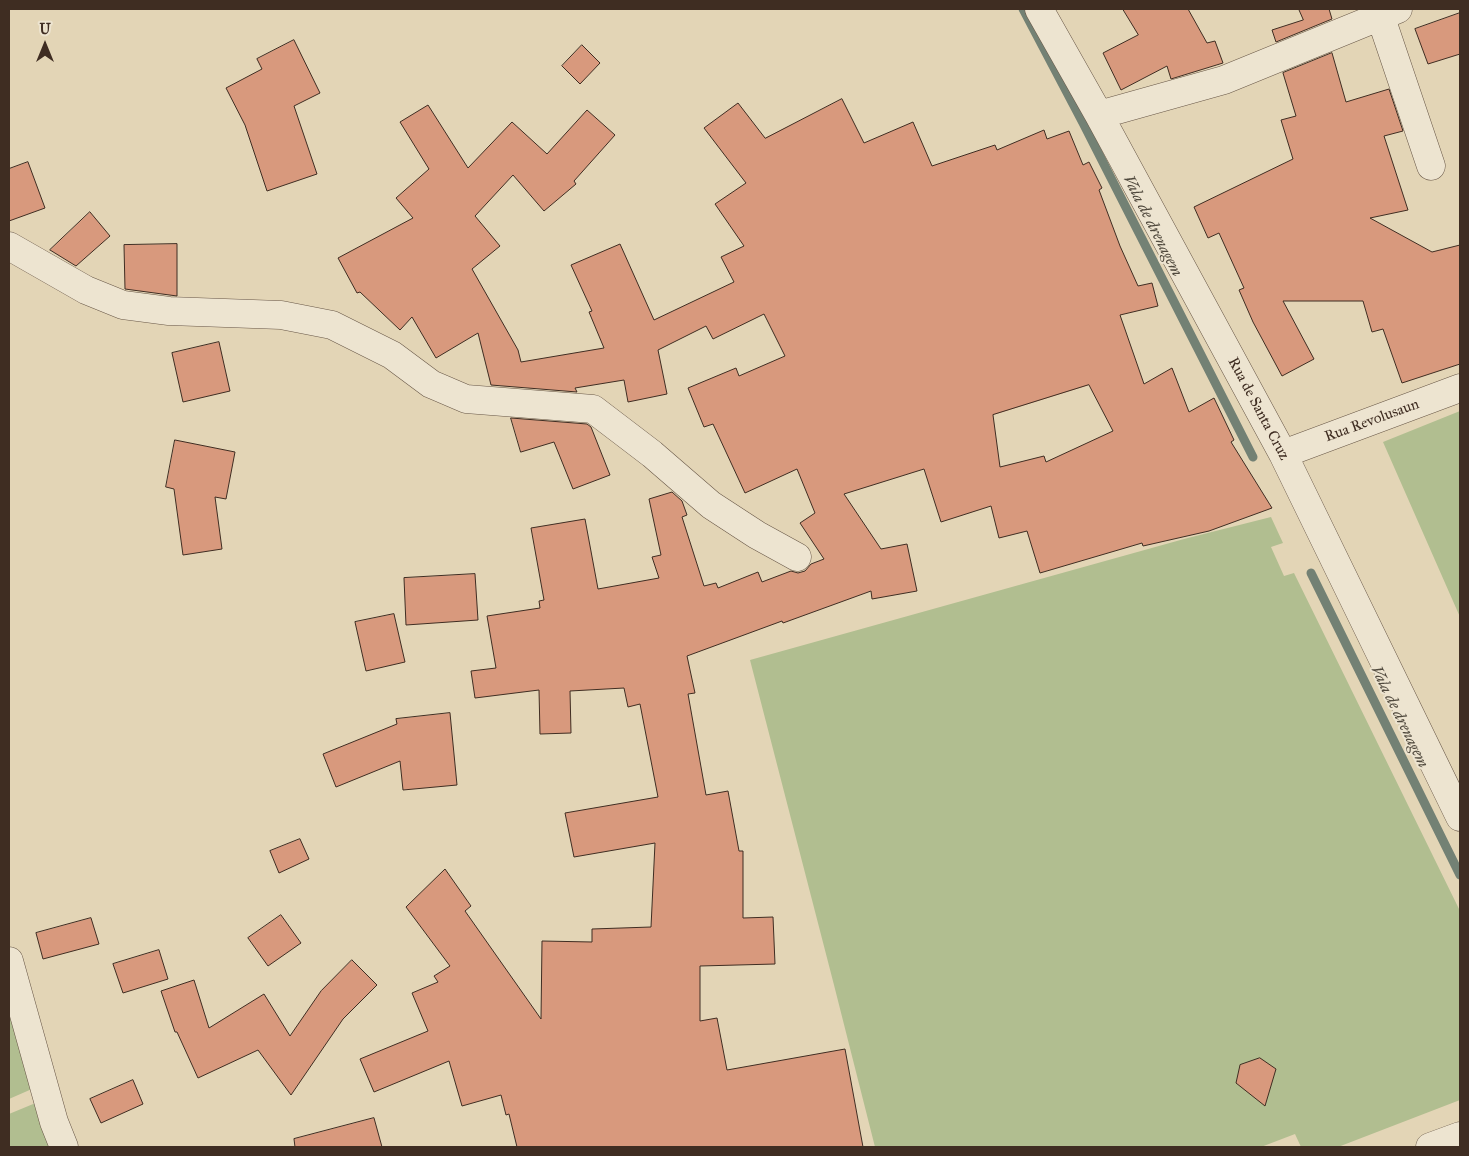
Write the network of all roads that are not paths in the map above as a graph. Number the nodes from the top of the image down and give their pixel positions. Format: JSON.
{"nodes":[{"id":1,"x":1039,"y":9,"type":"edge"},
{"id":2,"x":1389,"y":12,"type":"edge"},
{"id":3,"x":1099,"y":115,"type":"junction"},
{"id":4,"x":1430,"y":166,"type":"dead end"},
{"id":5,"x":9,"y":246,"type":"edge"},
{"id":6,"x":1460,"y":388,"type":"edge"},
{"id":7,"x":1283,"y":454,"type":"junction"},
{"id":8,"x":797,"y":557,"type":"dead end"},
{"id":9,"x":1460,"y":817,"type":"edge"},
{"id":10,"x":9,"y":961,"type":"edge"},
{"id":11,"x":1460,"y":1136,"type":"edge"},
{"id":12,"x":64,"y":1147,"type":"edge"},
{"id":13,"x":1430,"y":1147,"type":"edge"}],
"edges":[{"from":1,"to":3,"type":"street","name":"Rua de Santa Cruz"},
{"from":2,"to":3,"type":"street"},
{"from":2,"to":4,"type":"street"},
{"from":3,"to":7,"type":"street","name":"Rua de Santa Cruz"},
{"from":5,"to":8,"type":"street"},
{"from":6,"to":7,"type":"street","name":"Rua Revolusaun"},
{"from":7,"to":9,"type":"street","name":"Rua de Santa Cruz"},
{"from":10,"to":12,"type":"street"},
{"from":11,"to":13,"type":"street"}]}
